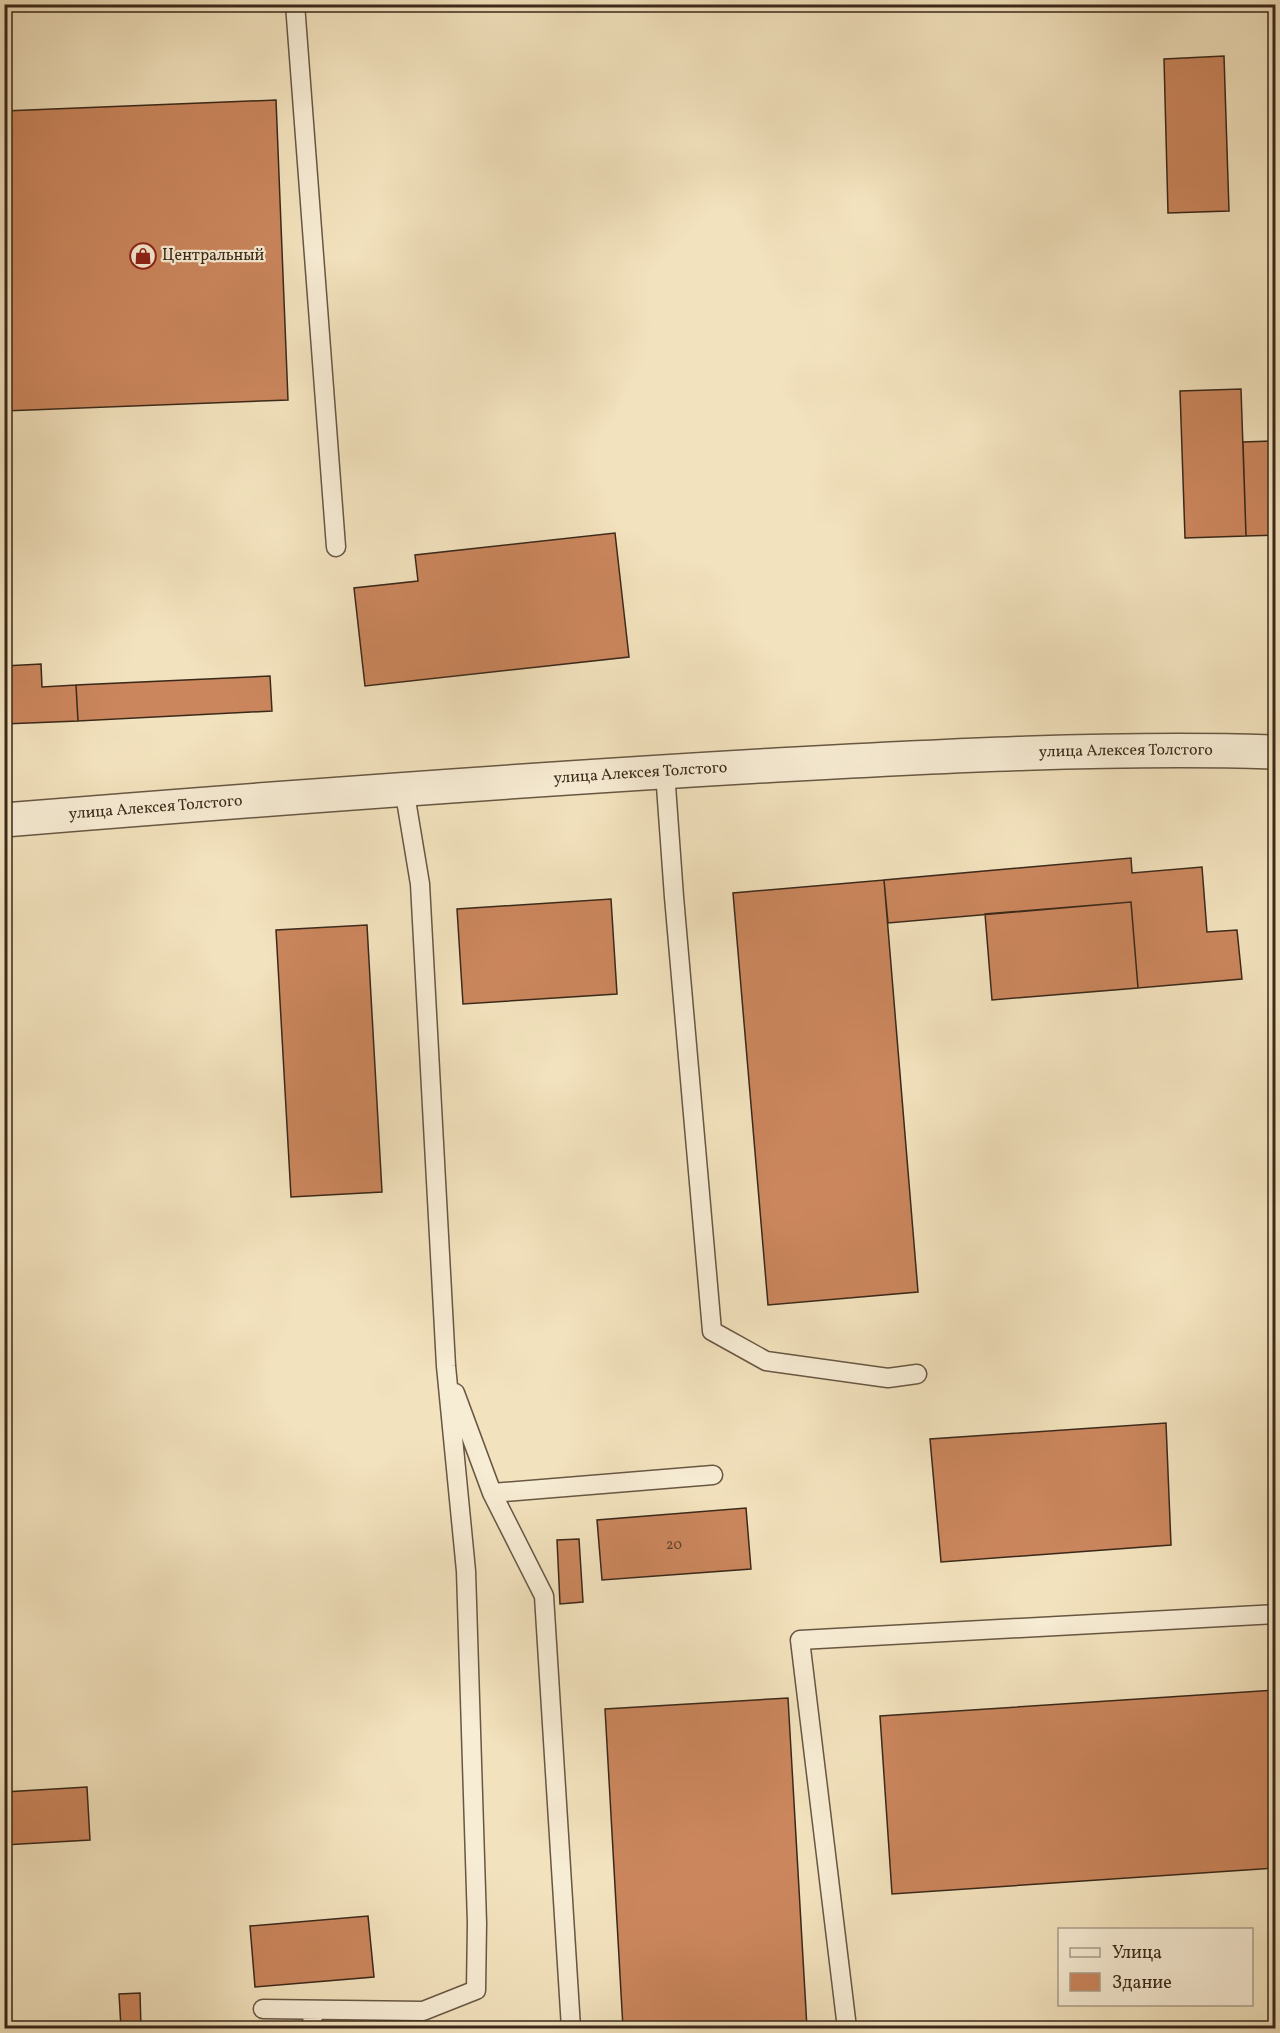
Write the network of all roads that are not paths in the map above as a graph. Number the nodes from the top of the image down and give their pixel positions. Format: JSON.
{"nodes":[{"id":1,"x":295,"y":4,"type":"edge"},
{"id":2,"x":336,"y":547,"type":"dead end"},
{"id":3,"x":1275,"y":752,"type":"edge"},
{"id":4,"x":665,"y":772,"type":"junction"},
{"id":5,"x":404,"y":788,"type":"junction"},
{"id":6,"x":4,"y":820,"type":"edge"},
{"id":7,"x":446,"y":1366,"type":"junction"},
{"id":8,"x":917,"y":1374,"type":"dead end"},
{"id":9,"x":713,"y":1475,"type":"dead end"},
{"id":10,"x":492,"y":1493,"type":"junction"},
{"id":11,"x":1275,"y":1614,"type":"edge"},
{"id":12,"x":263,"y":2009,"type":"dead end"},
{"id":13,"x":313,"y":2010,"type":"junction"},
{"id":14,"x":312,"y":2028,"type":"edge"},
{"id":15,"x":571,"y":2028,"type":"edge"},
{"id":16,"x":847,"y":2028,"type":"edge"}],
"edges":[{"from":1,"to":2,"type":"lane"},
{"from":3,"to":4,"type":"street","name":"улица Алексея Толстого"},
{"from":4,"to":5,"type":"street","name":"улица Алексея Толстого"},
{"from":4,"to":8,"type":"lane"},
{"from":5,"to":6,"type":"street","name":"улица Алексея Толстого"},
{"from":5,"to":7,"type":"lane"},
{"from":7,"to":10,"type":"lane"},
{"from":7,"to":13,"type":"lane"},
{"from":9,"to":10,"type":"lane"},
{"from":10,"to":15,"type":"lane"},
{"from":11,"to":16,"type":"lane"},
{"from":12,"to":13,"type":"lane"},
{"from":13,"to":14,"type":"lane"}]}
